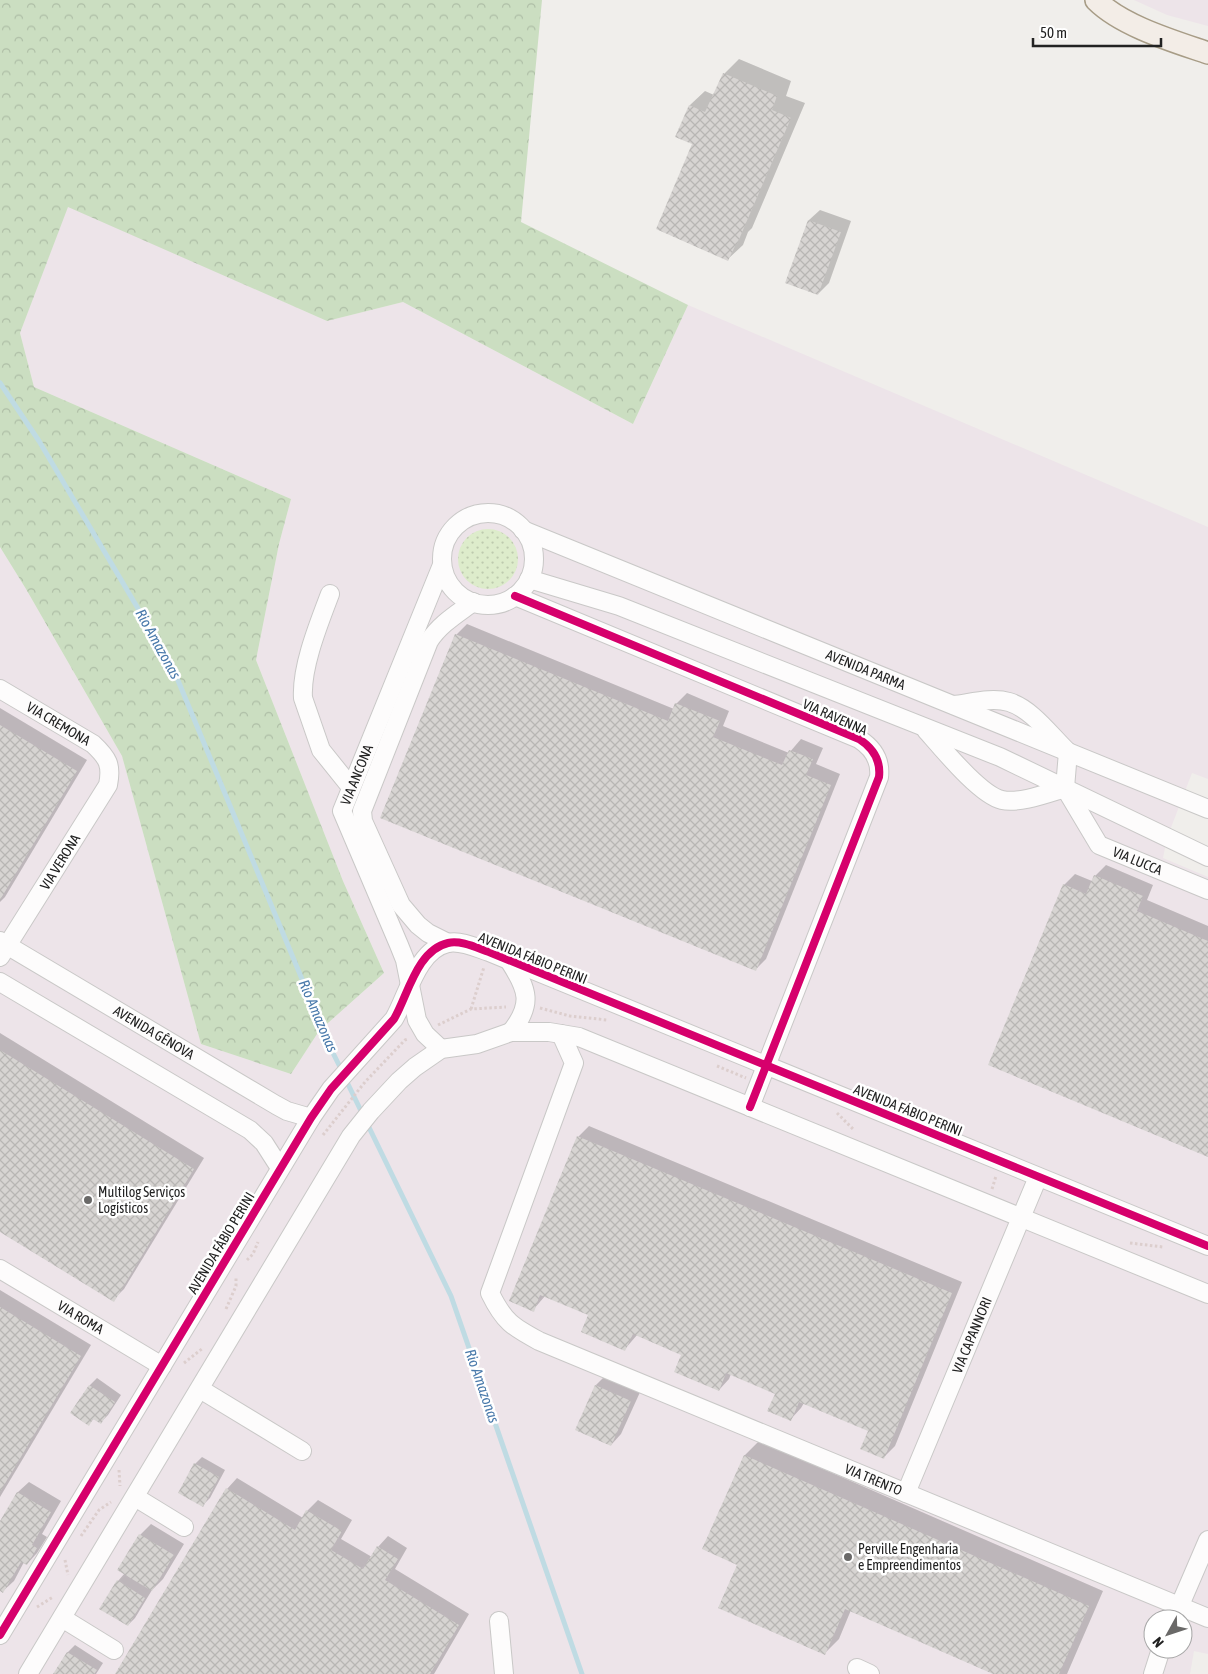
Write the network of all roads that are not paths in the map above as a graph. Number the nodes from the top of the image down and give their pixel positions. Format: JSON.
{"nodes":[{"id":1,"x":1096,"y":0,"type":"edge"},
{"id":2,"x":1208,"y":53,"type":"edge"},
{"id":3,"x":523,"y":530,"type":"junction"},
{"id":4,"x":442,"y":565,"type":"junction"},
{"id":5,"x":529,"y":578,"type":"junction"},
{"id":6,"x":330,"y":594,"type":"dead end"},
{"id":7,"x":515,"y":596,"type":"junction"},
{"id":8,"x":473,"y":602,"type":"junction"},
{"id":9,"x":0,"y":689,"type":"edge"},
{"id":10,"x":953,"y":705,"type":"junction"},
{"id":11,"x":922,"y":727,"type":"junction"},
{"id":12,"x":1068,"y":752,"type":"junction"},
{"id":13,"x":109,"y":764,"type":"joint"},
{"id":14,"x":350,"y":786,"type":"junction"},
{"id":15,"x":1066,"y":788,"type":"junction"},
{"id":16,"x":1208,"y":810,"type":"edge"},
{"id":17,"x":1208,"y":856,"type":"edge"},
{"id":18,"x":1208,"y":890,"type":"edge"},
{"id":19,"x":448,"y":943,"type":"junction"},
{"id":20,"x":2,"y":948,"type":"edge"},
{"id":21,"x":510,"y":962,"type":"junction"},
{"id":22,"x":0,"y":982,"type":"edge"},
{"id":23,"x":410,"y":986,"type":"junction"},
{"id":24,"x":511,"y":1032,"type":"junction"},
{"id":25,"x":561,"y":1034,"type":"junction"},
{"id":26,"x":441,"y":1049,"type":"junction"},
{"id":27,"x":766,"y":1066,"type":"junction"},
{"id":28,"x":750,"y":1107,"type":"junction"},
{"id":29,"x":310,"y":1118,"type":"junction"},
{"id":30,"x":280,"y":1168,"type":"junction"},
{"id":31,"x":1038,"y":1177,"type":"junction"},
{"id":32,"x":1021,"y":1217,"type":"junction"},
{"id":33,"x":1208,"y":1246,"type":"edge"},
{"id":34,"x":0,"y":1269,"type":"edge"},
{"id":35,"x":1208,"y":1294,"type":"edge"},
{"id":36,"x":162,"y":1366,"type":"junction"},
{"id":37,"x":200,"y":1389,"type":"junction"},
{"id":38,"x":302,"y":1451,"type":"dead end"},
{"id":39,"x":906,"y":1493,"type":"junction"},
{"id":40,"x":128,"y":1496,"type":"junction"},
{"id":41,"x":184,"y":1527,"type":"dead end"},
{"id":42,"x":1208,"y":1540,"type":"edge"},
{"id":43,"x":1169,"y":1609,"type":"edge"},
{"id":44,"x":1177,"y":1609,"type":"edge"},
{"id":45,"x":1193,"y":1615,"type":"edge"},
{"id":46,"x":62,"y":1618,"type":"junction"},
{"id":47,"x":1208,"y":1618,"type":"edge"},
{"id":48,"x":499,"y":1621,"type":"dead end"},
{"id":49,"x":0,"y":1635,"type":"edge"},
{"id":50,"x":114,"y":1650,"type":"dead end"},
{"id":51,"x":1158,"y":1659,"type":"edge"},
{"id":52,"x":28,"y":1674,"type":"edge"},
{"id":53,"x":504,"y":1674,"type":"edge"},
{"id":54,"x":1153,"y":1674,"type":"edge"}],
"edges":[{"from":1,"to":2,"type":"main road"},
{"from":3,"to":4,"type":"street"},
{"from":3,"to":5,"type":"street"},
{"from":3,"to":10,"type":"street","name":"AVENIDA PARMA"},
{"from":4,"to":8,"type":"street"},
{"from":4,"to":14,"type":"street","name":"VIA ANCONA"},
{"from":5,"to":7,"type":"street"},
{"from":5,"to":11,"type":"street"},
{"from":6,"to":14,"type":"street"},
{"from":7,"to":8,"type":"street"},
{"from":7,"to":27,"type":"street","name":"VIA RAVENNA"},
{"from":8,"to":19,"type":"street","name":"VIA ANCONA"},
{"from":9,"to":13,"type":"street","name":"VIA CREMONA"},
{"from":10,"to":12,"type":"street","name":"AVENIDA PARMA"},
{"from":10,"to":12,"type":"street"},
{"from":11,"to":15,"type":"street"},
{"from":11,"to":15,"type":"street"},
{"from":12,"to":15,"type":"street"},
{"from":12,"to":16,"type":"street","name":"AVENIDA PARMA"},
{"from":13,"to":20,"type":"street","name":"VIA VERONA"},
{"from":14,"to":23,"type":"street","name":"VIA ANCONA"},
{"from":15,"to":17,"type":"street"},
{"from":15,"to":18,"type":"street","name":"VIA LUCCA"},
{"from":19,"to":21,"type":"street","name":"AVENIDA FÁBIO PERINI"},
{"from":19,"to":23,"type":"street","name":"AVENIDA FÁBIO PERINI"},
{"from":20,"to":29,"type":"street","name":"AVENIDA GÊNOVA"},
{"from":21,"to":24,"type":"street"},
{"from":21,"to":27,"type":"street","name":"AVENIDA FÁBIO PERINI"},
{"from":22,"to":30,"type":"street"},
{"from":23,"to":26,"type":"street"},
{"from":23,"to":29,"type":"street","name":"AVENIDA FÁBIO PERINI"},
{"from":24,"to":25,"type":"street"},
{"from":24,"to":26,"type":"street"},
{"from":25,"to":28,"type":"street"},
{"from":25,"to":39,"type":"street","name":"VIA TRENTO"},
{"from":26,"to":37,"type":"street"},
{"from":27,"to":28,"type":"street","name":"VIA RAVENNA"},
{"from":27,"to":31,"type":"street","name":"AVENIDA FÁBIO PERINI"},
{"from":28,"to":32,"type":"street"},
{"from":29,"to":30,"type":"street","name":"AVENIDA FÁBIO PERINI"},
{"from":30,"to":36,"type":"street","name":"AVENIDA FÁBIO PERINI"},
{"from":31,"to":32,"type":"street","name":"VIA CAPANNORI"},
{"from":31,"to":33,"type":"street","name":"AVENIDA FÁBIO PERINI"},
{"from":32,"to":35,"type":"street"},
{"from":32,"to":39,"type":"street","name":"VIA CAPANNORI"},
{"from":34,"to":36,"type":"street","name":"VIA ROMA"},
{"from":36,"to":49,"type":"street","name":"AVENIDA FÁBIO PERINI"},
{"from":37,"to":38,"type":"street"},
{"from":37,"to":40,"type":"street"},
{"from":39,"to":43,"type":"street","name":"VIA TRENTO"},
{"from":40,"to":41,"type":"street"},
{"from":40,"to":46,"type":"street"},
{"from":42,"to":44,"type":"street"},
{"from":45,"to":47,"type":"street","name":"VIA TRENTO"},
{"from":46,"to":50,"type":"street"},
{"from":46,"to":52,"type":"street"},
{"from":48,"to":53,"type":"street"},
{"from":51,"to":54,"type":"street"}]}
